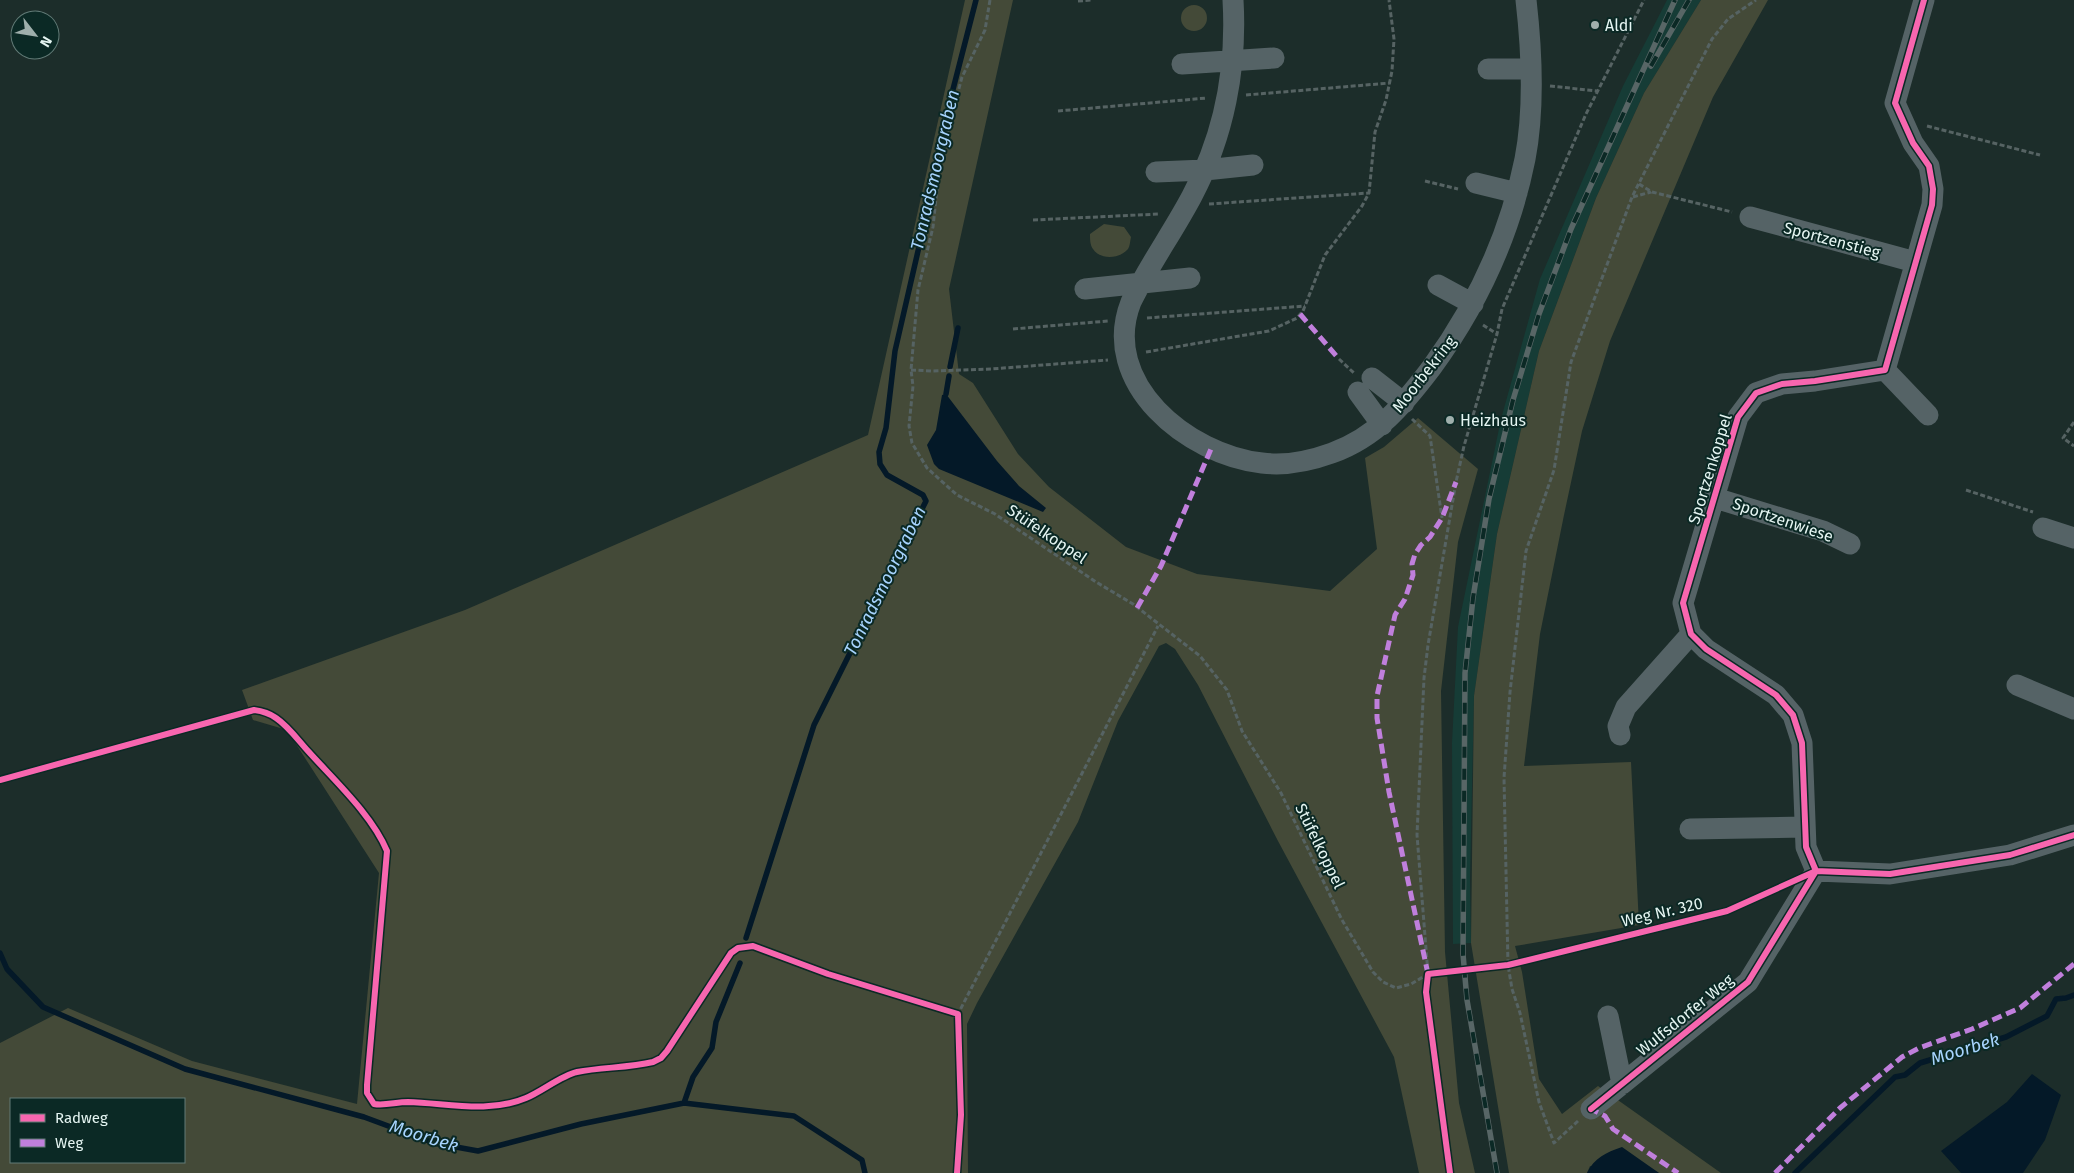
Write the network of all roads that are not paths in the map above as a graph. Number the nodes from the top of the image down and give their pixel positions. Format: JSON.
{"nodes":[{"id":1,"x":1233,"y":0,"type":"edge"},
{"id":2,"x":1526,"y":0,"type":"edge"},
{"id":3,"x":1924,"y":0,"type":"edge"},
{"id":4,"x":1274,"y":58,"type":"dead end"},
{"id":5,"x":1231,"y":60,"type":"junction"},
{"id":6,"x":1182,"y":64,"type":"dead end"},
{"id":7,"x":1488,"y":69,"type":"dead end"},
{"id":8,"x":1531,"y":77,"type":"junction"},
{"id":9,"x":1254,"y":165,"type":"dead end"},
{"id":10,"x":1205,"y":170,"type":"junction"},
{"id":11,"x":1156,"y":172,"type":"dead end"},
{"id":12,"x":1476,"y":183,"type":"dead end"},
{"id":13,"x":1517,"y":193,"type":"junction"},
{"id":14,"x":1750,"y":217,"type":"road end"},
{"id":15,"x":1915,"y":262,"type":"junction"},
{"id":16,"x":1190,"y":278,"type":"dead end"},
{"id":17,"x":1140,"y":284,"type":"junction"},
{"id":18,"x":1438,"y":284,"type":"dead end"},
{"id":19,"x":1085,"y":288,"type":"dead end"},
{"id":20,"x":1473,"y":304,"type":"junction"},
{"id":21,"x":1884,"y":370,"type":"junction"},
{"id":22,"x":1402,"y":405,"type":"junction"},
{"id":23,"x":1928,"y":415,"type":"dead end"},
{"id":24,"x":1382,"y":425,"type":"junction"},
{"id":25,"x":1715,"y":498,"type":"junction"},
{"id":26,"x":2041,"y":521,"type":"road end"},
{"id":27,"x":2074,"y":538,"type":"edge"},
{"id":28,"x":1850,"y":544,"type":"dead end"},
{"id":29,"x":1691,"y":634,"type":"junction"},
{"id":30,"x":2017,"y":686,"type":"dead end"},
{"id":31,"x":2074,"y":709,"type":"edge"},
{"id":32,"x":1620,"y":735,"type":"dead end"},
{"id":33,"x":1805,"y":827,"type":"junction"},
{"id":34,"x":1690,"y":829,"type":"dead end"},
{"id":35,"x":2074,"y":835,"type":"edge"},
{"id":36,"x":1816,"y":871,"type":"junction"},
{"id":37,"x":1608,"y":1016,"type":"dead end"},
{"id":38,"x":1622,"y":1084,"type":"junction"},
{"id":39,"x":1591,"y":1109,"type":"road end"}],
"edges":[{"from":1,"to":5,"type":"street","name":"Moorbekring"},
{"from":2,"to":8,"type":"street","name":"Moorbekring"},
{"from":3,"to":15,"type":"street"},
{"from":4,"to":5,"type":"street"},
{"from":5,"to":6,"type":"street"},
{"from":5,"to":10,"type":"street","name":"Moorbekring"},
{"from":7,"to":8,"type":"street"},
{"from":8,"to":13,"type":"street","name":"Moorbekring"},
{"from":9,"to":10,"type":"street"},
{"from":10,"to":11,"type":"street"},
{"from":10,"to":17,"type":"street","name":"Moorbekring"},
{"from":12,"to":13,"type":"street"},
{"from":13,"to":20,"type":"street","name":"Moorbekring"},
{"from":14,"to":15,"type":"street","name":"Sportzenstieg"},
{"from":15,"to":21,"type":"street"},
{"from":16,"to":17,"type":"street"},
{"from":17,"to":19,"type":"street"},
{"from":17,"to":24,"type":"street","name":"Moorbekring"},
{"from":18,"to":20,"type":"street"},
{"from":20,"to":22,"type":"street","name":"Moorbekring"},
{"from":21,"to":23,"type":"street"},
{"from":21,"to":25,"type":"street","name":"Sportzenkoppel"},
{"from":22,"to":24,"type":"street","name":"Moorbekring"},
{"from":22,"to":24,"type":"street"},
{"from":25,"to":28,"type":"street","name":"Sportzenwiese"},
{"from":25,"to":29,"type":"street","name":"Sportzenkoppel"},
{"from":26,"to":27,"type":"street"},
{"from":29,"to":32,"type":"street"},
{"from":29,"to":33,"type":"street"},
{"from":30,"to":31,"type":"street"},
{"from":33,"to":34,"type":"street"},
{"from":33,"to":36,"type":"street"},
{"from":35,"to":36,"type":"street"},
{"from":36,"to":38,"type":"street","name":"Wulfsdorfer Weg"},
{"from":37,"to":38,"type":"street"},
{"from":38,"to":39,"type":"street","name":"Wulfsdorfer Weg"}]}
